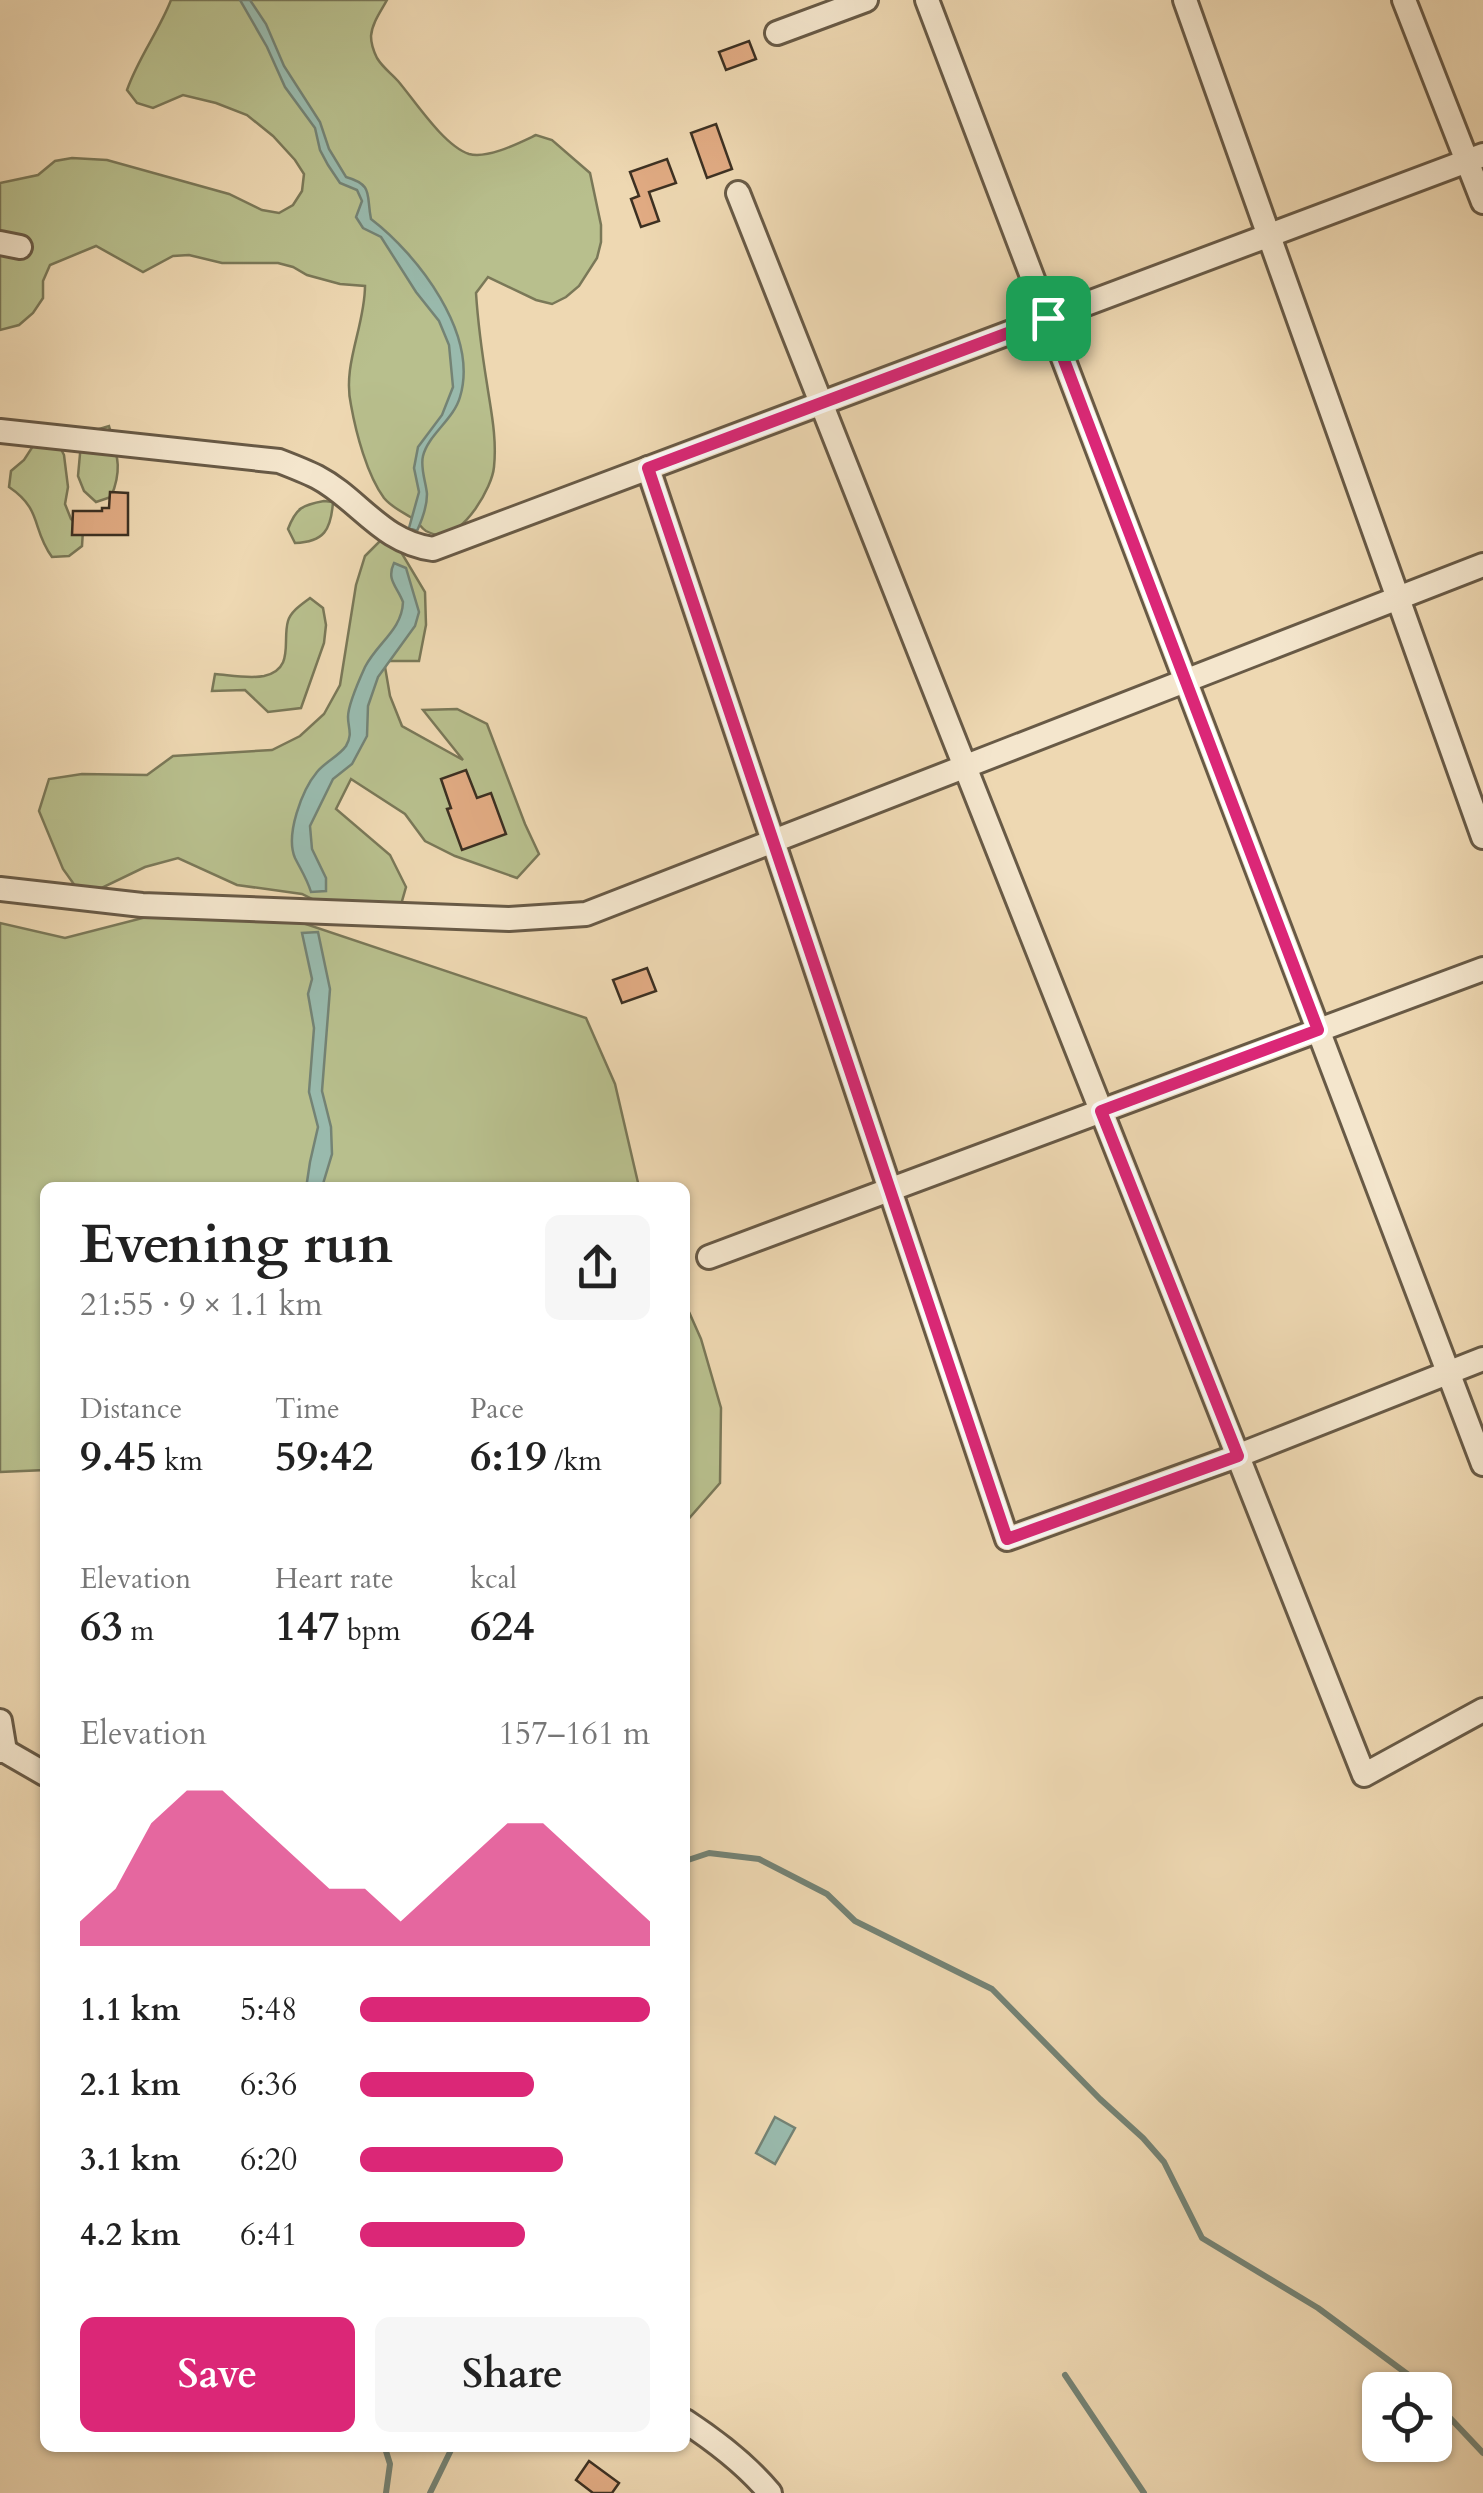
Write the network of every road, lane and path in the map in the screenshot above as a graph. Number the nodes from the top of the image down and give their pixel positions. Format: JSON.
{"nodes":[{"id":1,"x":866,"y":0,"type":"edge"},
{"id":2,"x":927,"y":0,"type":"edge"},
{"id":3,"x":1184,"y":0,"type":"edge"},
{"id":4,"x":1404,"y":0,"type":"edge"},
{"id":5,"x":777,"y":33,"type":"dead end"},
{"id":6,"x":1475,"y":158,"type":"edge"},
{"id":7,"x":738,"y":193,"type":"dead end"},
{"id":8,"x":1483,"y":202,"type":"edge"},
{"id":9,"x":1268,"y":236,"type":"junction"},
{"id":10,"x":1048,"y":318,"type":"junction"},
{"id":11,"x":821,"y":404,"type":"junction"},
{"id":12,"x":0,"y":431,"type":"edge"},
{"id":13,"x":648,"y":468,"type":"junction"},
{"id":14,"x":1483,"y":565,"type":"edge"},
{"id":15,"x":1398,"y":598,"type":"junction"},
{"id":16,"x":1186,"y":681,"type":"junction"},
{"id":17,"x":965,"y":767,"type":"junction"},
{"id":18,"x":1483,"y":837,"type":"edge"},
{"id":19,"x":773,"y":842,"type":"junction"},
{"id":20,"x":0,"y":889,"type":"edge"},
{"id":21,"x":1483,"y":969,"type":"edge"},
{"id":22,"x":1318,"y":1030,"type":"junction"},
{"id":23,"x":1101,"y":1111,"type":"junction"},
{"id":24,"x":890,"y":1190,"type":"junction"},
{"id":25,"x":709,"y":1257,"type":"dead end"},
{"id":26,"x":1483,"y":1360,"type":"edge"},
{"id":27,"x":1448,"y":1373,"type":"junction"},
{"id":28,"x":1238,"y":1456,"type":"junction"},
{"id":29,"x":1483,"y":1464,"type":"edge"},
{"id":30,"x":1483,"y":1710,"type":"edge"},
{"id":31,"x":0,"y":1721,"type":"edge"},
{"id":32,"x":3,"y":1751,"type":"edge"},
{"id":33,"x":40,"y":1771,"type":"edge"},
{"id":34,"x":690,"y":2425,"type":"edge"},
{"id":35,"x":770,"y":2493,"type":"edge"}],
"edges":[{"from":1,"to":5,"type":"street"},
{"from":2,"to":10,"type":"street"},
{"from":3,"to":9,"type":"street"},
{"from":4,"to":6,"type":"street"},
{"from":6,"to":8,"type":"street"},
{"from":6,"to":9,"type":"street"},
{"from":7,"to":11,"type":"street"},
{"from":9,"to":10,"type":"street"},
{"from":9,"to":15,"type":"street"},
{"from":10,"to":11,"type":"street"},
{"from":10,"to":16,"type":"street"},
{"from":11,"to":13,"type":"street"},
{"from":11,"to":17,"type":"street"},
{"from":12,"to":13,"type":"street"},
{"from":13,"to":19,"type":"street"},
{"from":14,"to":15,"type":"street"},
{"from":15,"to":16,"type":"street"},
{"from":15,"to":18,"type":"street"},
{"from":16,"to":17,"type":"street"},
{"from":16,"to":22,"type":"street"},
{"from":17,"to":19,"type":"street"},
{"from":17,"to":23,"type":"street"},
{"from":19,"to":20,"type":"street"},
{"from":19,"to":24,"type":"street"},
{"from":21,"to":22,"type":"street"},
{"from":22,"to":23,"type":"street"},
{"from":22,"to":27,"type":"street"},
{"from":23,"to":24,"type":"street"},
{"from":23,"to":28,"type":"street"},
{"from":24,"to":25,"type":"street"},
{"from":24,"to":28,"type":"street"},
{"from":26,"to":27,"type":"street"},
{"from":27,"to":28,"type":"street"},
{"from":27,"to":29,"type":"street"},
{"from":28,"to":30,"type":"street"},
{"from":31,"to":32,"type":"street"},
{"from":32,"to":33,"type":"street"},
{"from":34,"to":35,"type":"street"}]}
